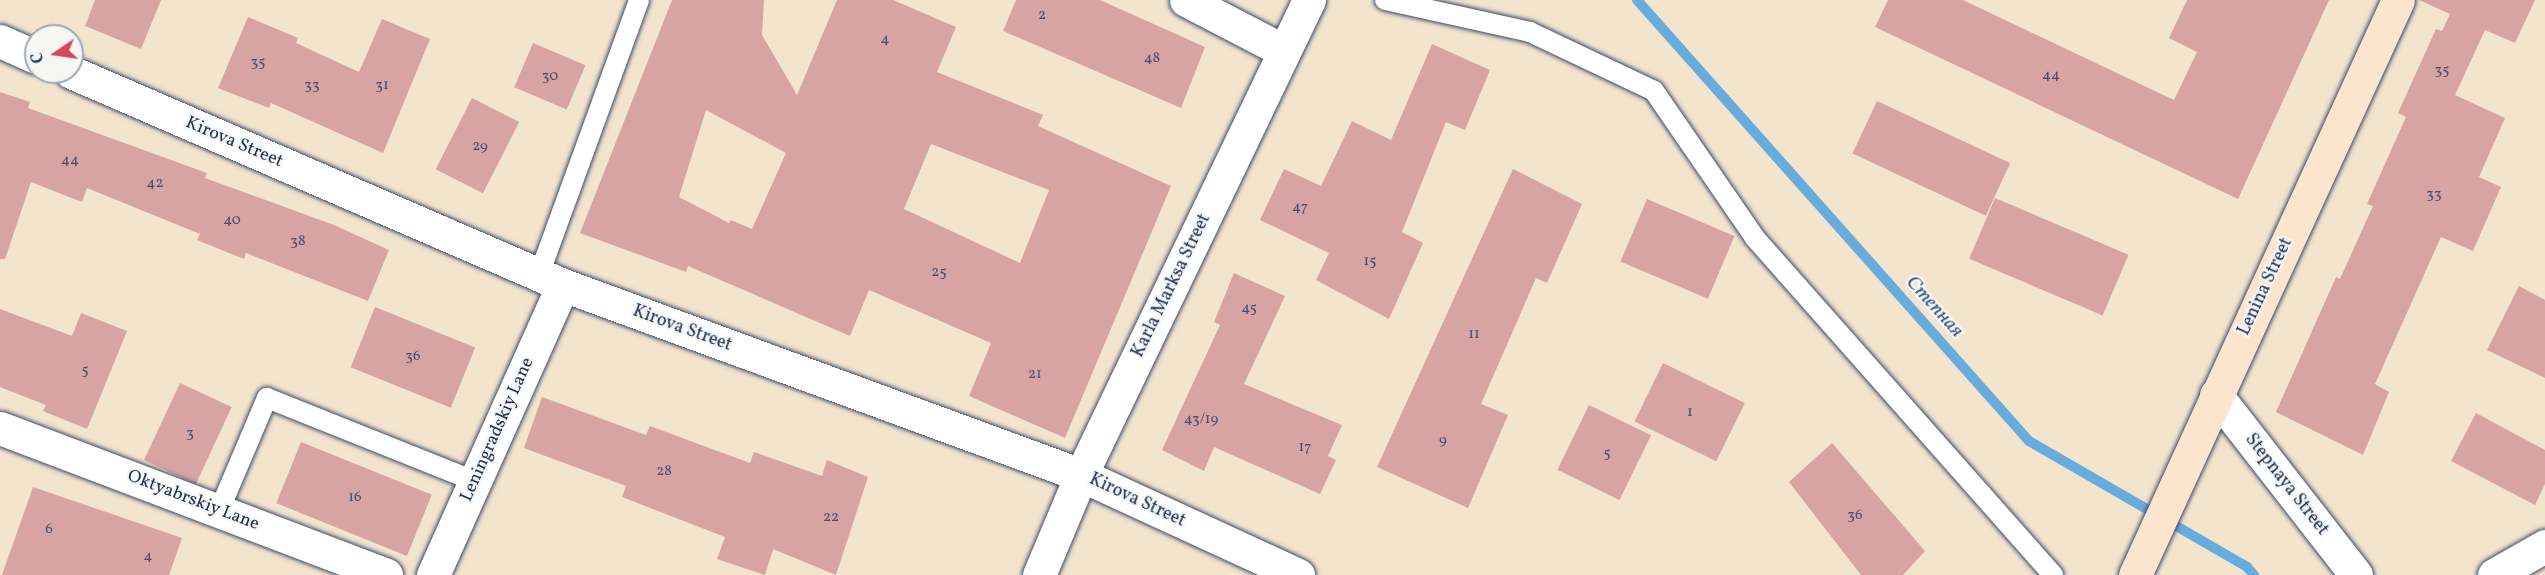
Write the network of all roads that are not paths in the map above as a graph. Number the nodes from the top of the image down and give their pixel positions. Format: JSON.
{"nodes":[{"id":1,"x":639,"y":0,"type":"edge"},
{"id":2,"x":1186,"y":0,"type":"edge"},
{"id":3,"x":1309,"y":0,"type":"edge"},
{"id":4,"x":1385,"y":0,"type":"edge"},
{"id":5,"x":2398,"y":0,"type":"edge"},
{"id":6,"x":0,"y":41,"type":"edge"},
{"id":7,"x":1284,"y":51,"type":"junction"},
{"id":8,"x":24,"y":52,"type":"edge"},
{"id":9,"x":84,"y":78,"type":"edge"},
{"id":10,"x":551,"y":280,"type":"junction"},
{"id":11,"x":2216,"y":395,"type":"junction"},
{"id":12,"x":0,"y":428,"type":"edge"},
{"id":13,"x":1081,"y":475,"type":"junction"},
{"id":14,"x":475,"y":481,"type":"junction"},
{"id":15,"x":219,"y":511,"type":"junction"},
{"id":16,"x":2545,"y":546,"type":"edge"},
{"id":17,"x":386,"y":575,"type":"edge"},
{"id":18,"x":433,"y":575,"type":"edge"},
{"id":19,"x":1040,"y":575,"type":"edge"},
{"id":20,"x":1298,"y":575,"type":"edge"},
{"id":21,"x":2053,"y":575,"type":"edge"},
{"id":22,"x":2135,"y":575,"type":"edge"},
{"id":23,"x":2356,"y":575,"type":"edge"},
{"id":24,"x":2494,"y":575,"type":"edge"}],
"edges":[{"from":1,"to":10,"type":"lane"},
{"from":2,"to":7,"type":"street"},
{"from":3,"to":7,"type":"street","name":"Karla Marksa Street"},
{"from":4,"to":21,"type":"lane"},
{"from":5,"to":11,"type":"main road","name":"Lenina Street"},
{"from":6,"to":8,"type":"street"},
{"from":7,"to":13,"type":"street","name":"Karla Marksa Street"},
{"from":9,"to":10,"type":"street","name":"Kirova Street"},
{"from":10,"to":13,"type":"street","name":"Kirova Street"},
{"from":10,"to":14,"type":"street","name":"Leningradskiy Lane"},
{"from":11,"to":22,"type":"main road","name":"Lenina Street"},
{"from":11,"to":23,"type":"street","name":"Stepnaya Street"},
{"from":12,"to":15,"type":"street","name":"Oktyabrskiy Lane"},
{"from":13,"to":19,"type":"street","name":"Karla Marksa Street"},
{"from":13,"to":20,"type":"street","name":"Kirova Street"},
{"from":14,"to":15,"type":"lane"},
{"from":14,"to":18,"type":"street","name":"Leningradskiy Lane"},
{"from":15,"to":17,"type":"street","name":"Oktyabrskiy Lane"},
{"from":16,"to":24,"type":"street"}]}
